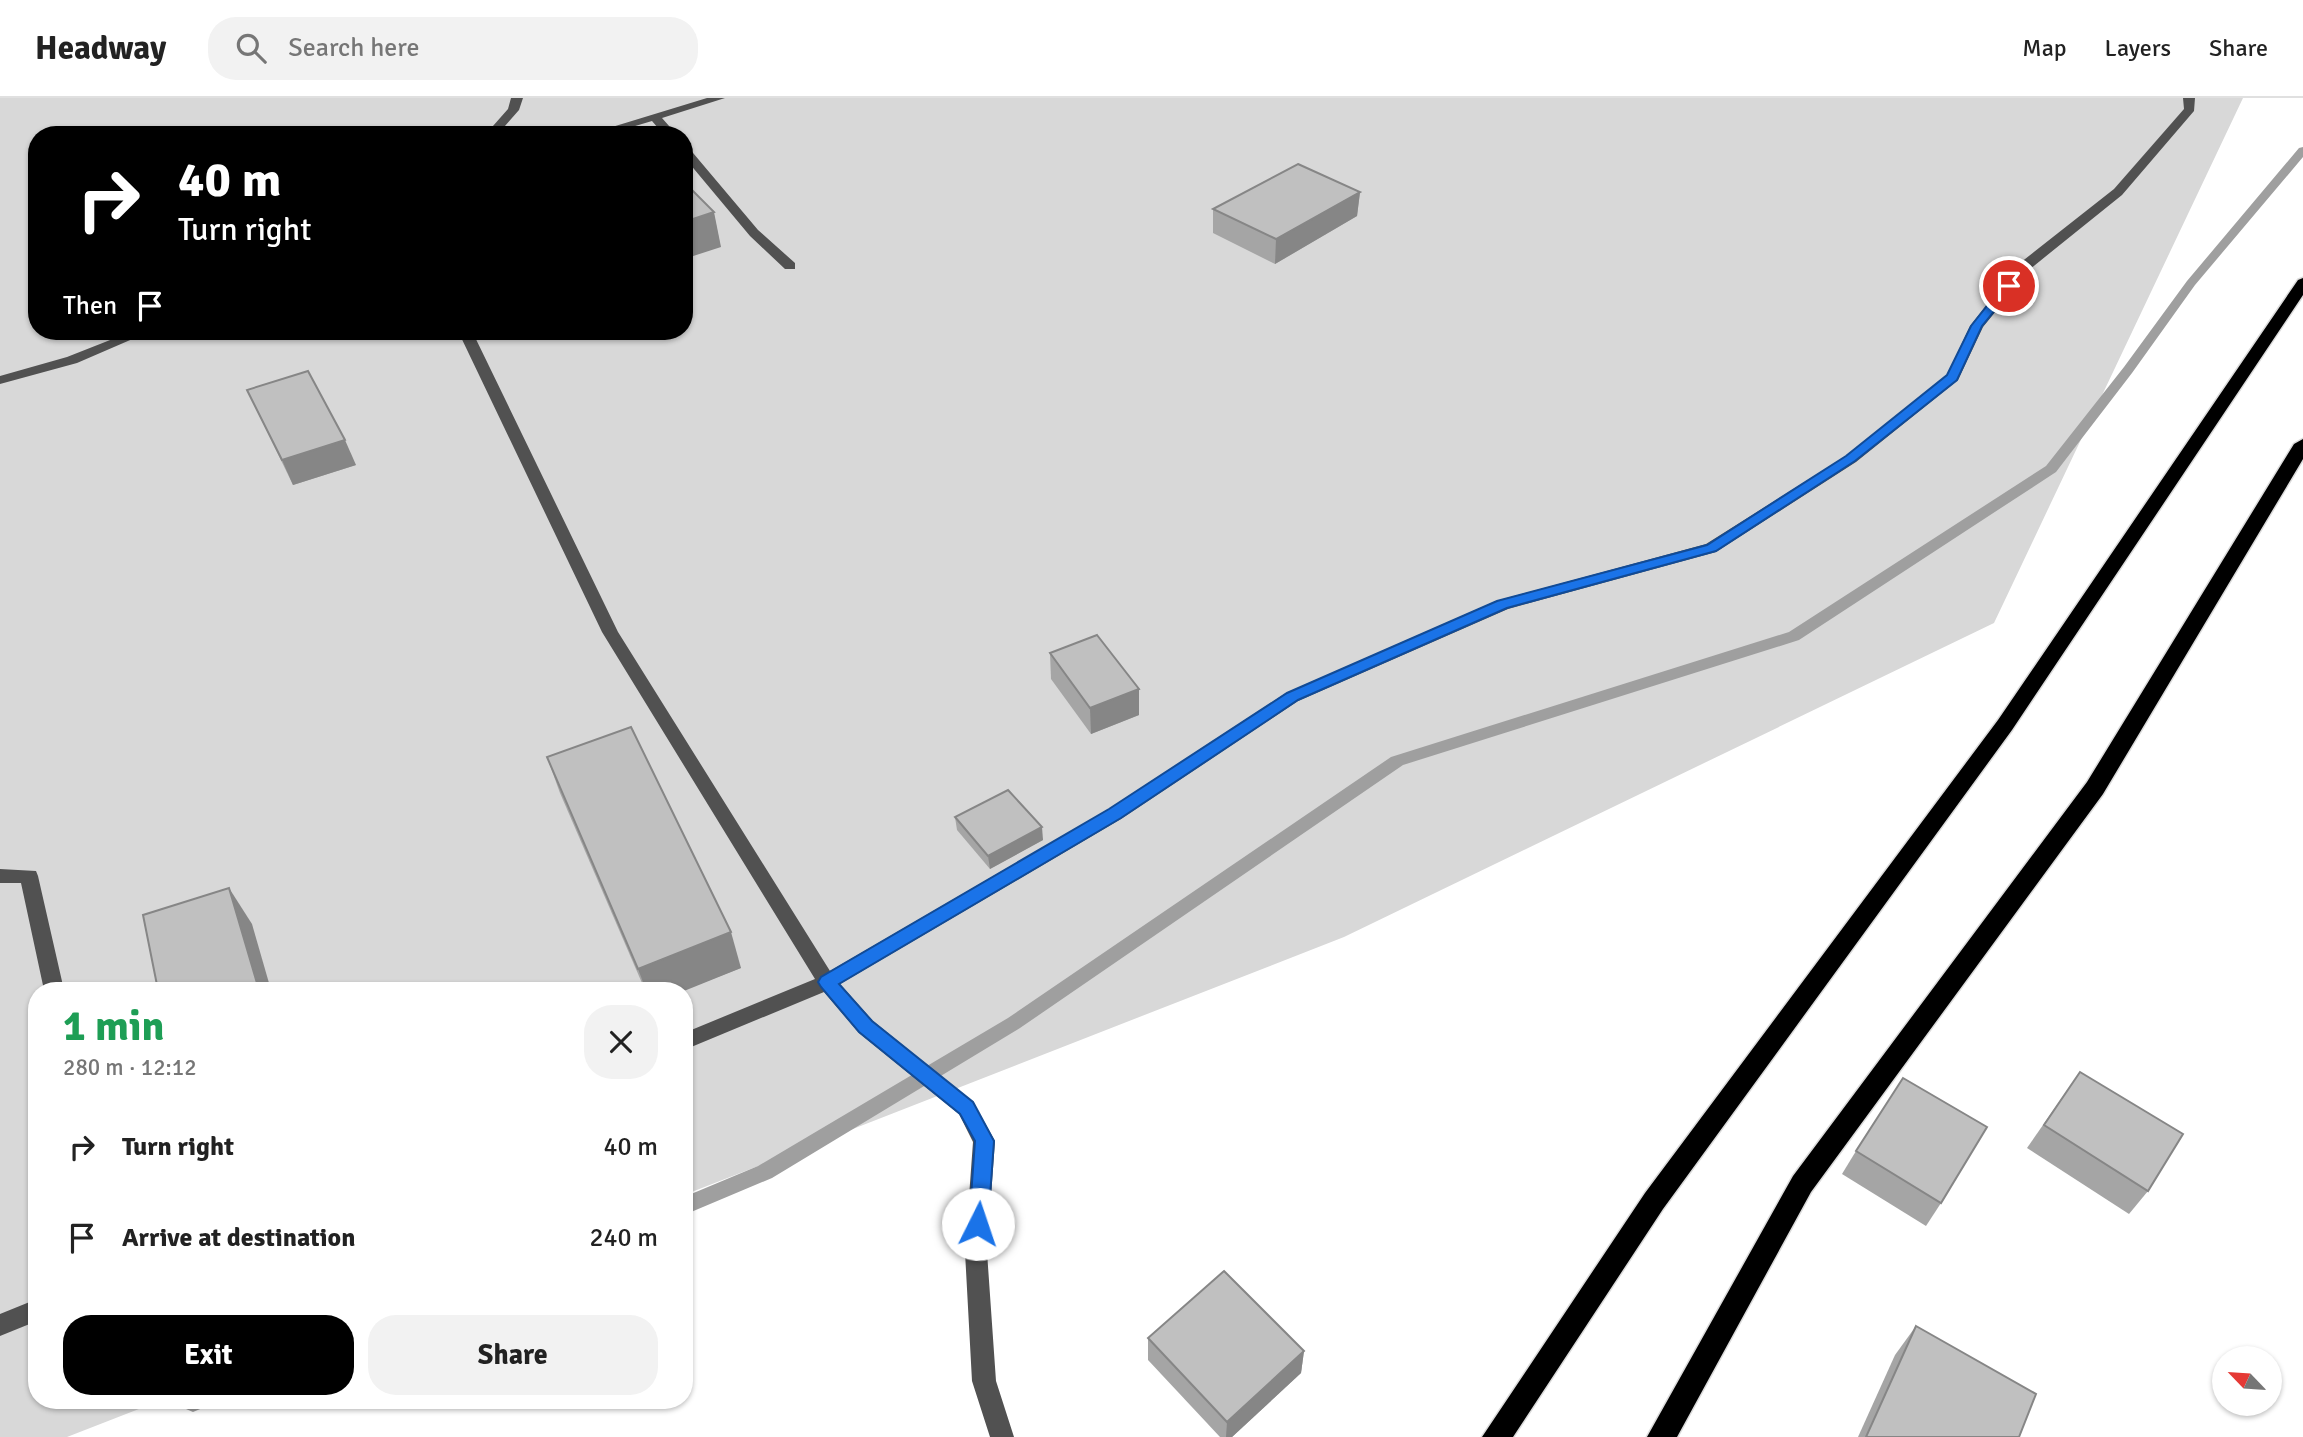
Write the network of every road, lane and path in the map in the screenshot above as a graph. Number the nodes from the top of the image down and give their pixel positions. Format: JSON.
{"nodes":[{"id":1,"x":517,"y":98,"type":"edge"},
{"id":2,"x":719,"y":98,"type":"edge"},
{"id":3,"x":2189,"y":98,"type":"edge"},
{"id":4,"x":654,"y":117,"type":"junction"},
{"id":5,"x":499,"y":126,"type":"edge"},
{"id":6,"x":623,"y":126,"type":"edge"},
{"id":7,"x":662,"y":126,"type":"edge"},
{"id":8,"x":693,"y":160,"type":"edge"},
{"id":9,"x":790,"y":266,"type":"dead end"},
{"id":10,"x":2303,"y":283,"type":"edge"},
{"id":11,"x":121,"y":340,"type":"edge"},
{"id":12,"x":470,"y":340,"type":"edge"},
{"id":13,"x":0,"y":380,"type":"edge"},
{"id":14,"x":2303,"y":444,"type":"edge"},
{"id":15,"x":0,"y":876,"type":"edge"},
{"id":16,"x":52,"y":982,"type":"edge"},
{"id":17,"x":827,"y":982,"type":"junction"},
{"id":18,"x":693,"y":1038,"type":"edge"},
{"id":19,"x":28,"y":1314,"type":"edge"},
{"id":20,"x":0,"y":1325,"type":"edge"},
{"id":21,"x":1002,"y":1437,"type":"edge"},
{"id":22,"x":1496,"y":1437,"type":"edge"},
{"id":23,"x":1661,"y":1437,"type":"edge"}],
"edges":[{"from":1,"to":5,"type":"street"},
{"from":2,"to":4,"type":"street"},
{"from":3,"to":17,"type":"street"},
{"from":4,"to":6,"type":"street"},
{"from":4,"to":7,"type":"street"},
{"from":8,"to":9,"type":"street"},
{"from":10,"to":22,"type":"highway"},
{"from":11,"to":13,"type":"street"},
{"from":12,"to":17,"type":"street"},
{"from":14,"to":23,"type":"highway"},
{"from":15,"to":16,"type":"street"},
{"from":17,"to":18,"type":"street"},
{"from":17,"to":21,"type":"street"},
{"from":19,"to":20,"type":"street"}]}
